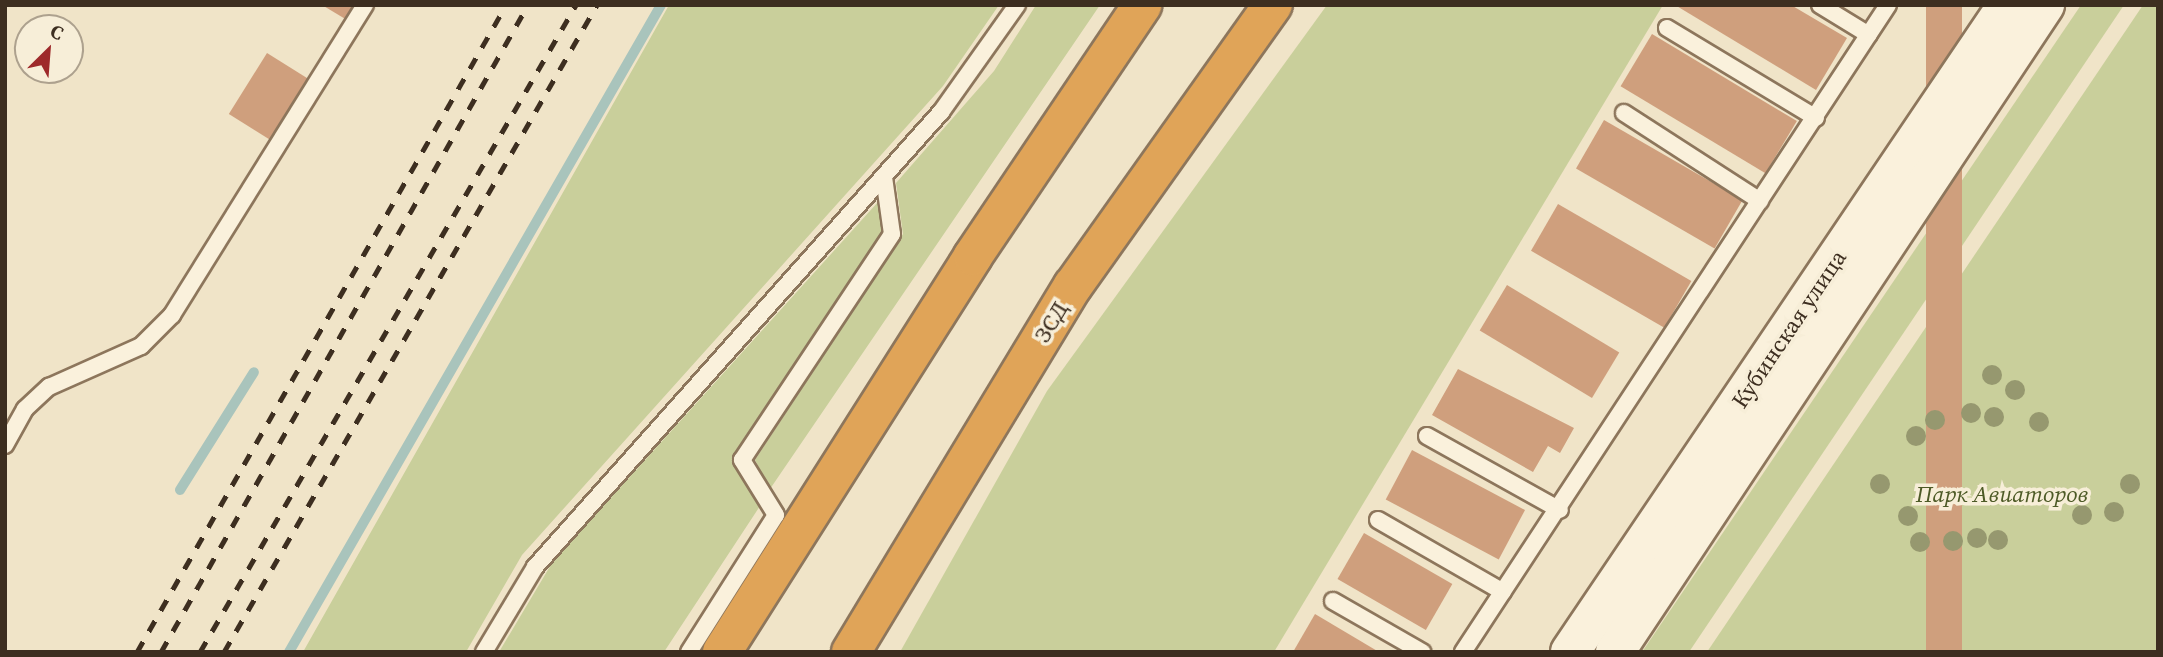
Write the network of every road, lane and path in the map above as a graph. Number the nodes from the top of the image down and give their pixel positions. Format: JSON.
{"nodes":[{"id":1,"x":365,"y":5,"type":"edge"},
{"id":2,"x":1017,"y":5,"type":"edge"},
{"id":3,"x":1142,"y":5,"type":"edge"},
{"id":4,"x":1273,"y":5,"type":"edge"},
{"id":5,"x":1820,"y":5,"type":"edge"},
{"id":6,"x":1888,"y":5,"type":"edge"},
{"id":7,"x":2007,"y":5,"type":"edge"},
{"id":8,"x":2045,"y":5,"type":"edge"},
{"id":9,"x":1667,"y":28,"type":"dead end"},
{"id":10,"x":1869,"y":35,"type":"junction"},
{"id":11,"x":1624,"y":113,"type":"dead end"},
{"id":12,"x":1816,"y":118,"type":"junction"},
{"id":13,"x":884,"y":177,"type":"junction"},
{"id":14,"x":1760,"y":201,"type":"junction"},
{"id":15,"x":1427,"y":436,"type":"dead end"},
{"id":16,"x":5,"y":445,"type":"edge"},
{"id":17,"x":1560,"y":510,"type":"junction"},
{"id":18,"x":1378,"y":520,"type":"dead end"},
{"id":19,"x":1503,"y":592,"type":"junction"},
{"id":20,"x":1333,"y":601,"type":"dead end"},
{"id":21,"x":841,"y":648,"type":"edge"},
{"id":22,"x":484,"y":652,"type":"edge"},
{"id":23,"x":689,"y":652,"type":"edge"},
{"id":24,"x":722,"y":652,"type":"edge"},
{"id":25,"x":1422,"y":652,"type":"edge"},
{"id":26,"x":1463,"y":652,"type":"edge"},
{"id":27,"x":1570,"y":652,"type":"edge"},
{"id":28,"x":1615,"y":652,"type":"edge"}],
"edges":[{"from":1,"to":16,"type":"lane"},
{"from":2,"to":13,"type":"lane"},
{"from":3,"to":24,"type":"highway"},
{"from":4,"to":21,"type":"highway","name":"ЗСД"},
{"from":5,"to":10,"type":"lane"},
{"from":6,"to":10,"type":"lane"},
{"from":7,"to":27,"type":"main road","name":"Кубинская улица"},
{"from":8,"to":28,"type":"main road","name":"Кубинская улица"},
{"from":9,"to":12,"type":"lane"},
{"from":10,"to":12,"type":"lane"},
{"from":11,"to":14,"type":"lane"},
{"from":12,"to":14,"type":"lane"},
{"from":13,"to":22,"type":"lane"},
{"from":13,"to":23,"type":"lane"},
{"from":14,"to":17,"type":"lane"},
{"from":15,"to":17,"type":"lane"},
{"from":17,"to":19,"type":"lane"},
{"from":18,"to":19,"type":"lane"},
{"from":19,"to":26,"type":"lane"},
{"from":20,"to":25,"type":"lane"}]}
